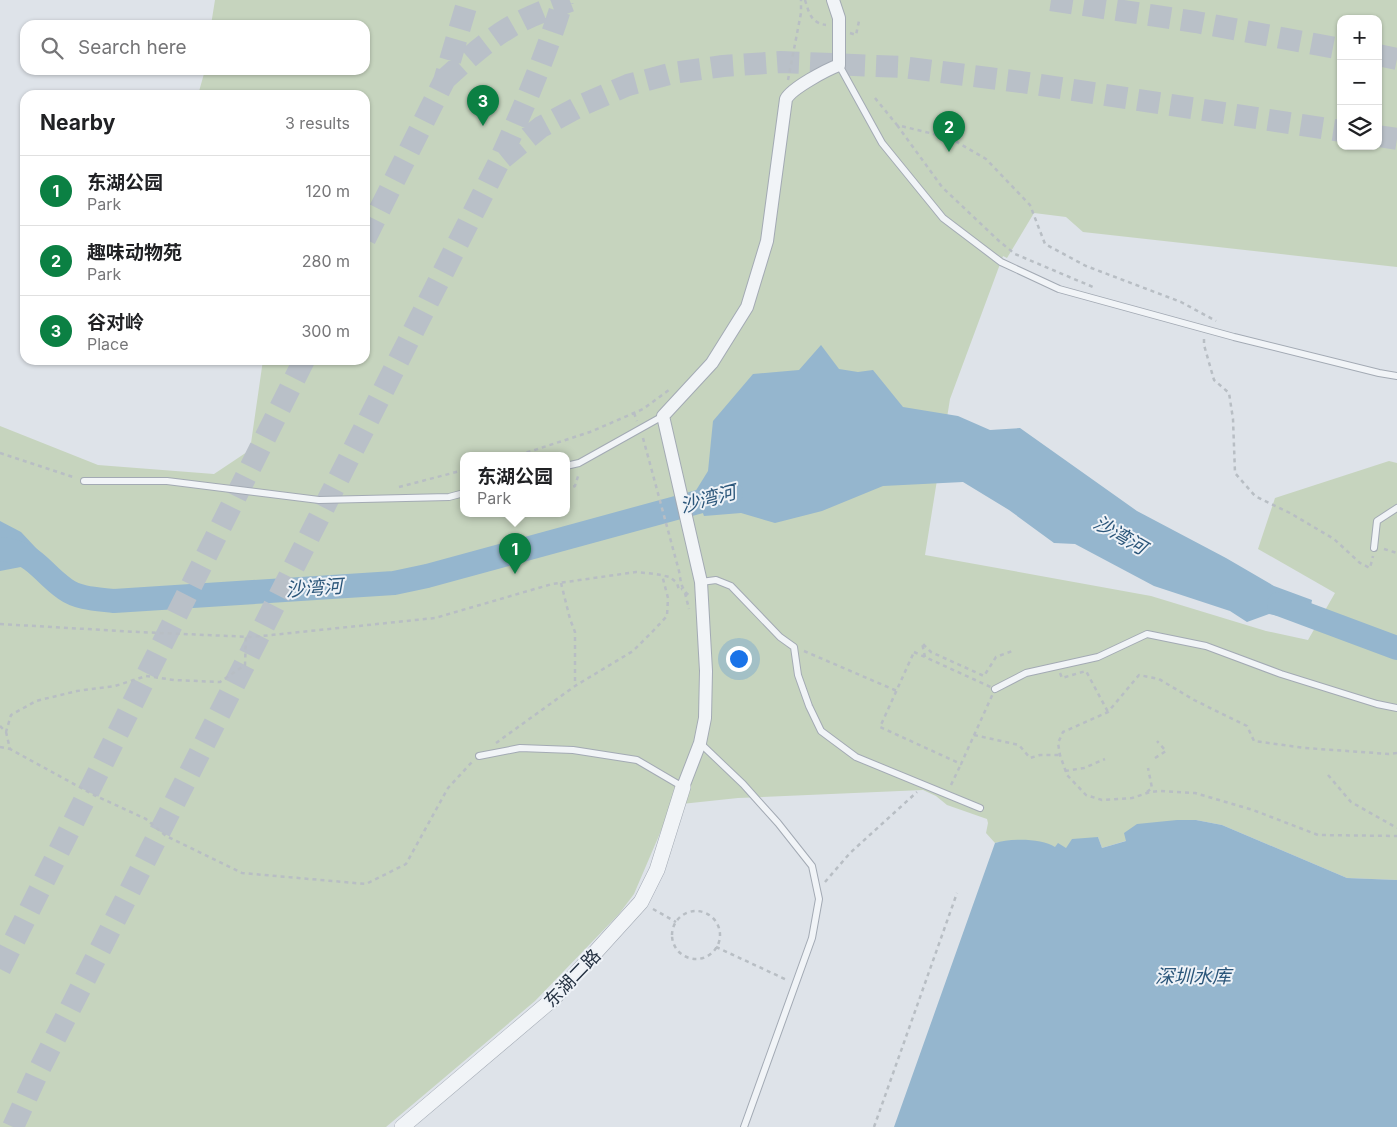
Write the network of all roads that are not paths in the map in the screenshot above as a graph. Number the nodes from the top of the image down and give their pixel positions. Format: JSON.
{"nodes":[{"id":1,"x":833,"y":0,"type":"edge"},
{"id":2,"x":839,"y":65,"type":"junction"},
{"id":3,"x":1397,"y":376,"type":"edge"},
{"id":4,"x":663,"y":416,"type":"junction"},
{"id":5,"x":570,"y":465,"type":"edge"},
{"id":6,"x":84,"y":481,"type":"road end"},
{"id":7,"x":460,"y":494,"type":"edge"},
{"id":8,"x":1397,"y":508,"type":"edge"},
{"id":9,"x":1374,"y":548,"type":"road end"},
{"id":10,"x":701,"y":582,"type":"junction"},
{"id":11,"x":995,"y":689,"type":"road end"},
{"id":12,"x":1397,"y":708,"type":"edge"},
{"id":13,"x":700,"y":743,"type":"junction"},
{"id":14,"x":478,"y":756,"type":"road end"},
{"id":15,"x":682,"y":787,"type":"junction"},
{"id":16,"x":980,"y":808,"type":"dead end"},
{"id":17,"x":402,"y":1127,"type":"edge"},
{"id":18,"x":744,"y":1127,"type":"edge"}],
"edges":[{"from":1,"to":2,"type":"street"},
{"from":2,"to":3,"type":"lane"},
{"from":2,"to":4,"type":"street"},
{"from":4,"to":5,"type":"lane"},
{"from":4,"to":10,"type":"street"},
{"from":6,"to":7,"type":"lane"},
{"from":8,"to":9,"type":"lane"},
{"from":10,"to":13,"type":"street"},
{"from":10,"to":16,"type":"lane"},
{"from":11,"to":12,"type":"lane"},
{"from":13,"to":15,"type":"street"},
{"from":13,"to":18,"type":"lane"},
{"from":14,"to":15,"type":"lane"},
{"from":15,"to":17,"type":"street","name":"东湖二路"}]}
